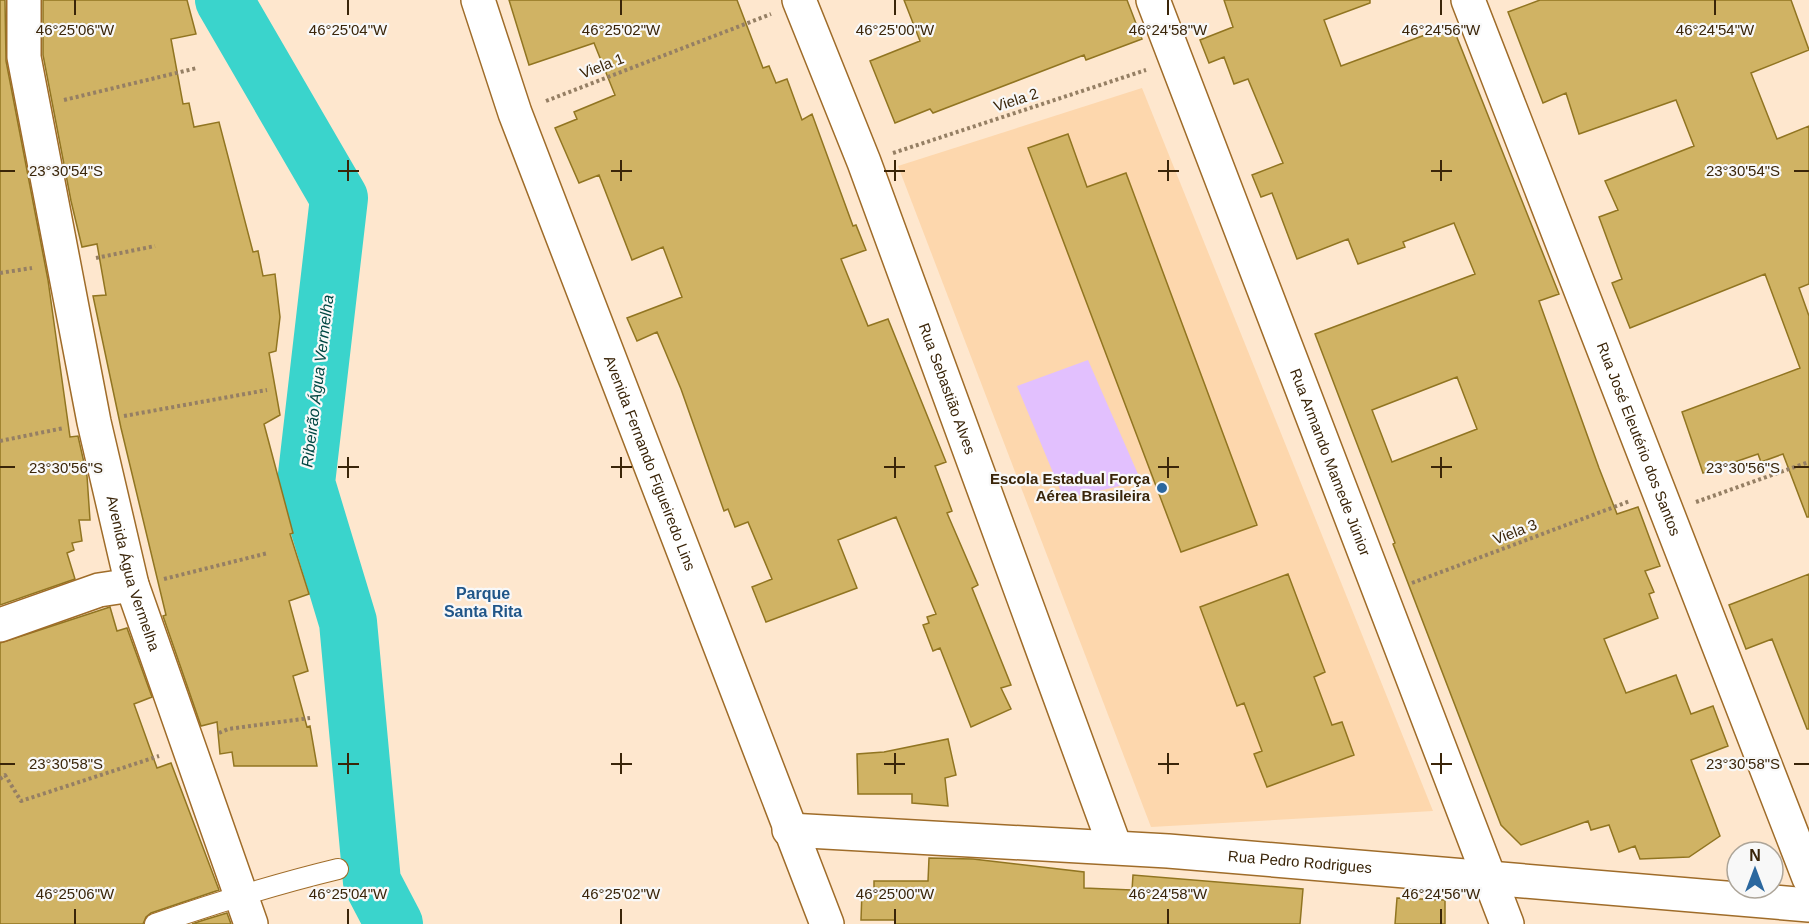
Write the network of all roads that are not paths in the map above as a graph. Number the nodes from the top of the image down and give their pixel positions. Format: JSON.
{"nodes":[{"id":1,"x":24,"y":0,"type":"edge"},
{"id":2,"x":478,"y":0,"type":"edge"},
{"id":3,"x":1153,"y":0,"type":"edge"},
{"id":4,"x":1468,"y":0,"type":"edge"},
{"id":5,"x":799,"y":1,"type":"edge"},
{"id":6,"x":132,"y":585,"type":"junction"},
{"id":7,"x":0,"y":625,"type":"edge"},
{"id":8,"x":789,"y":830,"type":"junction"},
{"id":9,"x":1115,"y":848,"type":"junction"},
{"id":10,"x":338,"y":869,"type":"dead end"},
{"id":11,"x":1491,"y":878,"type":"junction"},
{"id":12,"x":1809,"y":878,"type":"edge"},
{"id":13,"x":1809,"y":905,"type":"edge"},
{"id":14,"x":246,"y":911,"type":"edge"},
{"id":15,"x":155,"y":924,"type":"edge"},
{"id":16,"x":827,"y":924,"type":"edge"},
{"id":17,"x":1508,"y":924,"type":"edge"}],
"edges":[{"from":1,"to":6,"type":"street","name":"Avenida Água Vermelha"},
{"from":2,"to":8,"type":"street","name":"Avenida Fernando Figueiredo Lins"},
{"from":3,"to":11,"type":"street","name":"Rua Armando Mamede Júnior"},
{"from":4,"to":12,"type":"street","name":"Rua José Eleutério dos Santos"},
{"from":5,"to":9,"type":"street","name":"Rua Sebastião Alves"},
{"from":6,"to":7,"type":"street"},
{"from":6,"to":14,"type":"street","name":"Avenida Água Vermelha"},
{"from":8,"to":9,"type":"street","name":"Rua Pedro Rodrigues"},
{"from":8,"to":16,"type":"street","name":"Avenida Fernando Figueiredo Lins"},
{"from":9,"to":11,"type":"street","name":"Rua Pedro Rodrigues"},
{"from":10,"to":14,"type":"lane"},
{"from":11,"to":13,"type":"street","name":"Rua Pedro Rodrigues"},
{"from":11,"to":17,"type":"street","name":"Rua Armando Mamede Júnior"},
{"from":14,"to":15,"type":"lane"}]}
